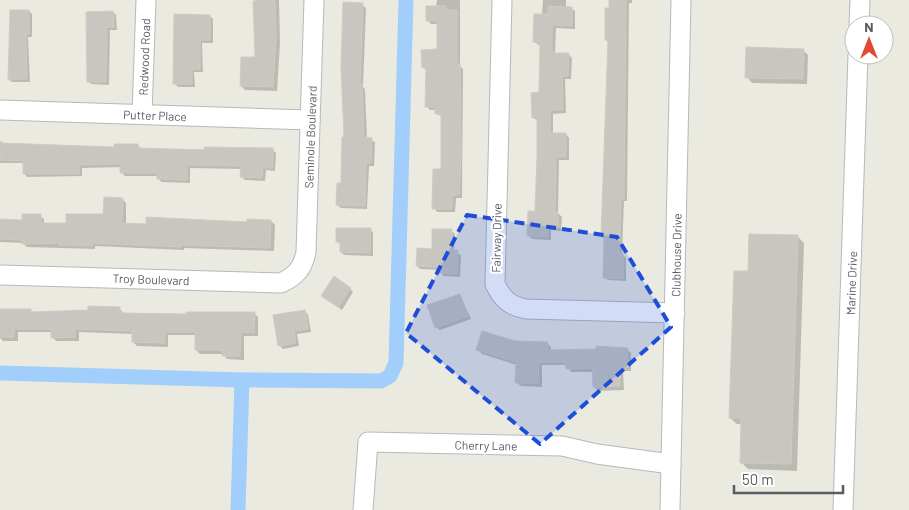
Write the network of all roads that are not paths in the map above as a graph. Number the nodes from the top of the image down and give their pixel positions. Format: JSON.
{"nodes":[{"id":1,"x":146,"y":0,"type":"edge"},
{"id":2,"x":314,"y":0,"type":"edge"},
{"id":3,"x":502,"y":0,"type":"edge"},
{"id":4,"x":681,"y":0,"type":"edge"},
{"id":5,"x":860,"y":0,"type":"edge"},
{"id":6,"x":859,"y":15,"type":"edge"},
{"id":7,"x":858,"y":65,"type":"edge"},
{"id":8,"x":0,"y":110,"type":"edge"},
{"id":9,"x":142,"y":114,"type":"junction"},
{"id":10,"x":310,"y":120,"type":"junction"},
{"id":11,"x":298,"y":272,"type":"joint"},
{"id":12,"x":0,"y":275,"type":"edge"},
{"id":13,"x":675,"y":313,"type":"junction"},
{"id":14,"x":671,"y":464,"type":"junction"},
{"id":15,"x":363,"y":510,"type":"edge"},
{"id":16,"x":670,"y":510,"type":"edge"},
{"id":17,"x":843,"y":510,"type":"edge"}],
"edges":[{"from":1,"to":9,"type":"street","name":"Redwood Road"},
{"from":2,"to":10,"type":"street","name":"Seminole Boulevard"},
{"from":3,"to":13,"type":"street","name":"Fairway Drive"},
{"from":4,"to":13,"type":"street","name":"Clubhouse Drive"},
{"from":5,"to":6,"type":"street"},
{"from":7,"to":17,"type":"street","name":"Marine Drive"},
{"from":8,"to":9,"type":"street","name":"Putter Place"},
{"from":9,"to":10,"type":"street","name":"Putter Place"},
{"from":10,"to":11,"type":"street","name":"Seminole Boulevard"},
{"from":11,"to":12,"type":"street","name":"Troy Boulevard"},
{"from":13,"to":14,"type":"street","name":"Clubhouse Drive"},
{"from":14,"to":15,"type":"street","name":"Cherry Lane"},
{"from":14,"to":16,"type":"street","name":"Clubhouse Drive"}]}
